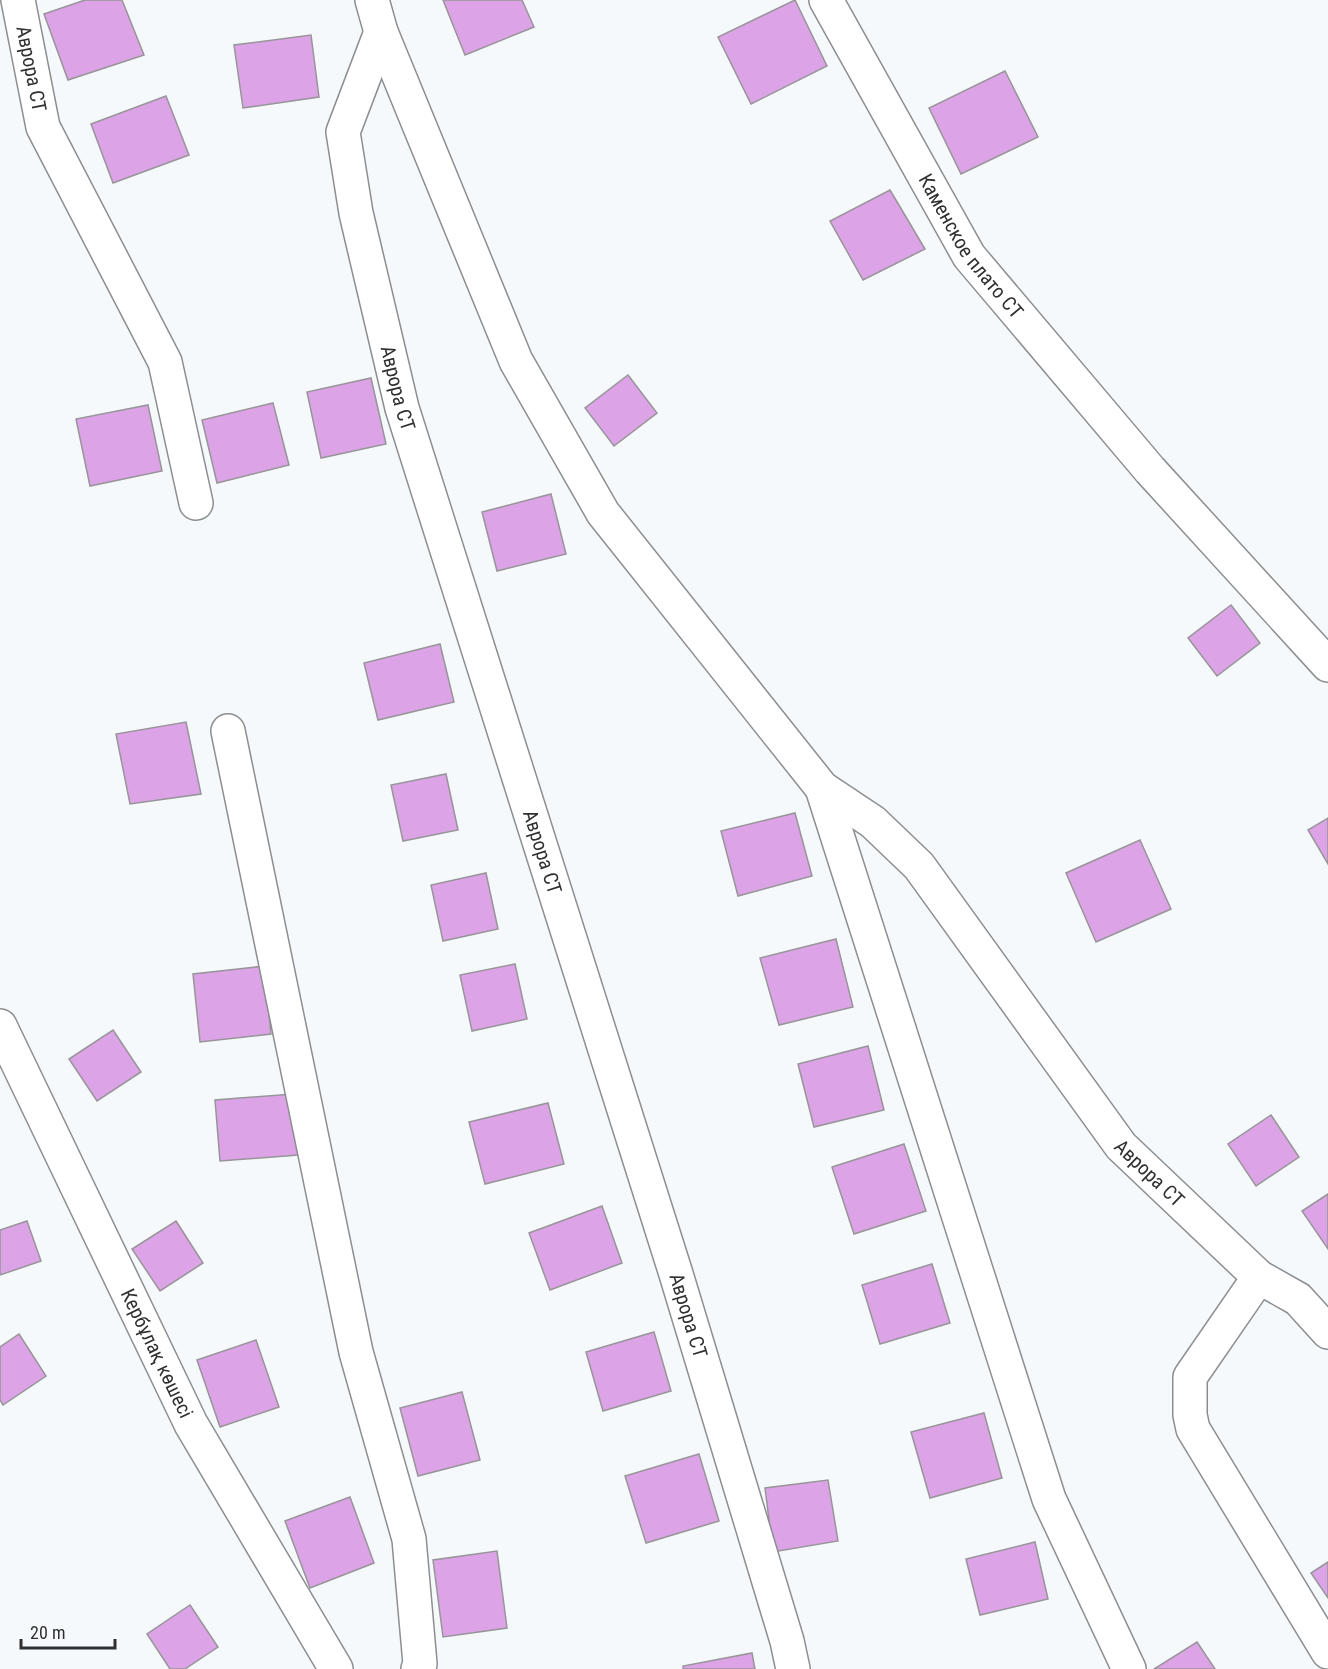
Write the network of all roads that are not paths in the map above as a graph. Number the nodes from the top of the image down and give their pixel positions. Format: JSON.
{"nodes":[{"id":1,"x":18,"y":0,"type":"edge"},
{"id":2,"x":372,"y":0,"type":"edge"},
{"id":3,"x":826,"y":0,"type":"edge"},
{"id":4,"x":381,"y":32,"type":"junction"},
{"id":5,"x":196,"y":502,"type":"dead end"},
{"id":6,"x":1328,"y":665,"type":"edge"},
{"id":7,"x":228,"y":731,"type":"dead end"},
{"id":8,"x":822,"y":788,"type":"junction"},
{"id":9,"x":0,"y":1026,"type":"edge"},
{"id":10,"x":1259,"y":1277,"type":"junction"},
{"id":11,"x":1328,"y":1332,"type":"edge"},
{"id":12,"x":1328,"y":1652,"type":"edge"},
{"id":13,"x":336,"y":1669,"type":"edge"},
{"id":14,"x":417,"y":1669,"type":"edge"},
{"id":15,"x":793,"y":1669,"type":"edge"},
{"id":16,"x":1129,"y":1669,"type":"edge"}],
"edges":[{"from":1,"to":5,"type":"street","name":"Аврора СТ"},
{"from":2,"to":4,"type":"street","name":"Аврора СТ"},
{"from":3,"to":6,"type":"street","name":"Каменское плато СТ"},
{"from":4,"to":8,"type":"street","name":"Аврора СТ"},
{"from":4,"to":15,"type":"street","name":"Аврора СТ"},
{"from":7,"to":14,"type":"street"},
{"from":8,"to":10,"type":"street","name":"Аврора СТ"},
{"from":8,"to":16,"type":"street"},
{"from":9,"to":13,"type":"street","name":"Кербұлақ көшесі"},
{"from":10,"to":11,"type":"street","name":"Аврора СТ"},
{"from":10,"to":12,"type":"street"}]}
